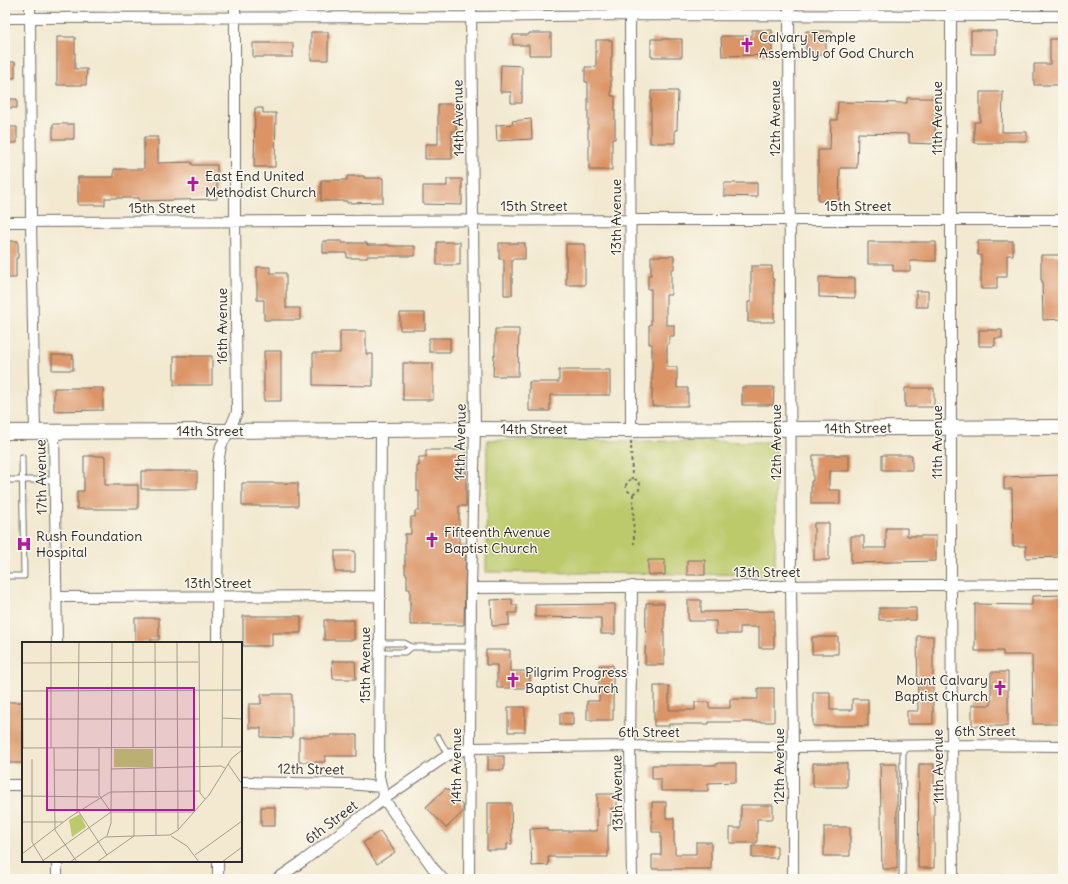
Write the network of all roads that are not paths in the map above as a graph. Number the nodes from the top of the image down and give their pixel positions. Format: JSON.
{"nodes":[{"id":1,"x":30,"y":5,"type":"edge"},
{"id":2,"x":235,"y":5,"type":"edge"},
{"id":3,"x":471,"y":5,"type":"edge"},
{"id":4,"x":789,"y":5,"type":"edge"},
{"id":5,"x":951,"y":5,"type":"edge"},
{"id":6,"x":630,"y":10,"type":"edge"},
{"id":7,"x":789,"y":16,"type":"junction"},
{"id":8,"x":951,"y":16,"type":"junction"},
{"id":9,"x":1063,"y":16,"type":"edge"},
{"id":10,"x":30,"y":17,"type":"junction"},
{"id":11,"x":235,"y":17,"type":"junction"},
{"id":12,"x":471,"y":17,"type":"junction"},
{"id":13,"x":5,"y":18,"type":"edge"},
{"id":14,"x":473,"y":220,"type":"junction"},
{"id":15,"x":630,"y":220,"type":"junction"},
{"id":16,"x":790,"y":220,"type":"junction"},
{"id":17,"x":950,"y":220,"type":"junction"},
{"id":18,"x":1063,"y":220,"type":"edge"},
{"id":19,"x":5,"y":222,"type":"edge"},
{"id":20,"x":31,"y":222,"type":"junction"},
{"id":21,"x":235,"y":222,"type":"junction"},
{"id":22,"x":951,"y":427,"type":"junction"},
{"id":23,"x":1063,"y":427,"type":"edge"},
{"id":24,"x":790,"y":428,"type":"junction"},
{"id":25,"x":475,"y":429,"type":"junction"},
{"id":26,"x":381,"y":430,"type":"junction"},
{"id":27,"x":631,"y":430,"type":"junction"},
{"id":28,"x":54,"y":431,"type":"junction"},
{"id":29,"x":229,"y":431,"type":"junction"},
{"id":30,"x":5,"y":432,"type":"edge"},
{"id":31,"x":35,"y":432,"type":"junction"},
{"id":32,"x":22,"y":457,"type":"dead end"},
{"id":33,"x":5,"y":480,"type":"edge"},
{"id":34,"x":22,"y":480,"type":"junction"},
{"id":35,"x":55,"y":480,"type":"junction"},
{"id":36,"x":5,"y":576,"type":"edge"},
{"id":37,"x":1063,"y":584,"type":"edge"},
{"id":38,"x":951,"y":585,"type":"junction"},
{"id":39,"x":632,"y":586,"type":"junction"},
{"id":40,"x":791,"y":586,"type":"junction"},
{"id":41,"x":471,"y":588,"type":"junction"},
{"id":42,"x":380,"y":596,"type":"junction"},
{"id":43,"x":57,"y":597,"type":"junction"},
{"id":44,"x":217,"y":597,"type":"junction"},
{"id":45,"x":57,"y":642,"type":"edge"},
{"id":46,"x":217,"y":642,"type":"edge"},
{"id":47,"x":412,"y":647,"type":"junction"},
{"id":48,"x":471,"y":647,"type":"junction"},
{"id":49,"x":379,"y":648,"type":"junction"},
{"id":50,"x":438,"y":737,"type":"dead end"},
{"id":51,"x":952,"y":745,"type":"junction"},
{"id":52,"x":630,"y":746,"type":"junction"},
{"id":53,"x":903,"y":746,"type":"junction"},
{"id":54,"x":1063,"y":746,"type":"edge"},
{"id":55,"x":793,"y":747,"type":"junction"},
{"id":56,"x":470,"y":748,"type":"junction"},
{"id":57,"x":448,"y":755,"type":"junction"},
{"id":58,"x":242,"y":782,"type":"edge"},
{"id":59,"x":5,"y":785,"type":"edge"},
{"id":60,"x":22,"y":785,"type":"edge"},
{"id":61,"x":381,"y":787,"type":"junction"},
{"id":62,"x":384,"y":799,"type":"junction"},
{"id":63,"x":57,"y":862,"type":"edge"},
{"id":64,"x":218,"y":862,"type":"edge"},
{"id":65,"x":57,"y":879,"type":"edge"},
{"id":66,"x":218,"y":879,"type":"edge"},
{"id":67,"x":277,"y":879,"type":"edge"},
{"id":68,"x":443,"y":879,"type":"edge"},
{"id":69,"x":469,"y":879,"type":"edge"},
{"id":70,"x":632,"y":879,"type":"edge"},
{"id":71,"x":793,"y":879,"type":"edge"},
{"id":72,"x":902,"y":879,"type":"edge"},
{"id":73,"x":953,"y":879,"type":"edge"}],
"edges":[{"from":1,"to":10,"type":"street","name":"17th Avenue"},
{"from":2,"to":11,"type":"street","name":"16th Avenue"},
{"from":3,"to":12,"type":"street","name":"14th Avenue"},
{"from":4,"to":7,"type":"street","name":"12th Avenue"},
{"from":5,"to":8,"type":"street","name":"11th Avenue"},
{"from":6,"to":7,"type":"street"},
{"from":6,"to":12,"type":"street"},
{"from":6,"to":15,"type":"street","name":"13th Avenue"},
{"from":7,"to":8,"type":"street"},
{"from":7,"to":16,"type":"street","name":"12th Avenue"},
{"from":8,"to":9,"type":"street"},
{"from":8,"to":17,"type":"street","name":"11th Avenue"},
{"from":10,"to":11,"type":"street"},
{"from":10,"to":13,"type":"street"},
{"from":10,"to":20,"type":"street","name":"17th Avenue"},
{"from":11,"to":12,"type":"street"},
{"from":11,"to":21,"type":"street","name":"16th Avenue"},
{"from":12,"to":14,"type":"street","name":"14th Avenue"},
{"from":14,"to":15,"type":"street","name":"15th Street"},
{"from":14,"to":21,"type":"street","name":"15th Street"},
{"from":14,"to":25,"type":"street","name":"14th Avenue"},
{"from":15,"to":16,"type":"street","name":"15th Street"},
{"from":15,"to":27,"type":"street","name":"13th Avenue"},
{"from":16,"to":17,"type":"street","name":"15th Street"},
{"from":16,"to":24,"type":"street","name":"12th Avenue"},
{"from":17,"to":18,"type":"street","name":"15th Street"},
{"from":17,"to":22,"type":"street","name":"11th Avenue"},
{"from":19,"to":20,"type":"street","name":"15th Street"},
{"from":20,"to":21,"type":"street","name":"15th Street"},
{"from":20,"to":31,"type":"street","name":"17th Avenue"},
{"from":21,"to":29,"type":"street","name":"16th Avenue"},
{"from":22,"to":23,"type":"main road","name":"14th Street"},
{"from":22,"to":24,"type":"main road","name":"14th Street"},
{"from":22,"to":38,"type":"street","name":"11th Avenue"},
{"from":24,"to":27,"type":"main road","name":"14th Street"},
{"from":24,"to":40,"type":"street","name":"12th Avenue"},
{"from":25,"to":26,"type":"main road","name":"14th Street"},
{"from":25,"to":27,"type":"main road","name":"14th Street"},
{"from":25,"to":41,"type":"street","name":"14th Avenue"},
{"from":26,"to":29,"type":"main road","name":"14th Street"},
{"from":26,"to":42,"type":"street","name":"15th Avenue"},
{"from":28,"to":29,"type":"main road","name":"14th Street"},
{"from":28,"to":31,"type":"main road","name":"14th Street"},
{"from":28,"to":35,"type":"street","name":"17th Avenue"},
{"from":29,"to":44,"type":"street","name":"16th Avenue"},
{"from":30,"to":31,"type":"main road","name":"14th Street"},
{"from":32,"to":34,"type":"lane"},
{"from":33,"to":34,"type":"lane"},
{"from":34,"to":35,"type":"lane"},
{"from":34,"to":36,"type":"lane"},
{"from":35,"to":43,"type":"street","name":"17th Avenue"},
{"from":37,"to":38,"type":"street","name":"13th Street"},
{"from":38,"to":40,"type":"street","name":"13th Street"},
{"from":38,"to":51,"type":"street","name":"11th Avenue"},
{"from":39,"to":40,"type":"street","name":"13th Street"},
{"from":39,"to":41,"type":"street","name":"13th Street"},
{"from":39,"to":52,"type":"street","name":"13th Avenue"},
{"from":40,"to":55,"type":"street","name":"12th Avenue"},
{"from":41,"to":48,"type":"street","name":"14th Avenue"},
{"from":42,"to":44,"type":"street","name":"13th Street"},
{"from":42,"to":49,"type":"street","name":"15th Avenue"},
{"from":43,"to":44,"type":"street","name":"13th Street"},
{"from":43,"to":45,"type":"street","name":"17th Avenue"},
{"from":44,"to":46,"type":"street","name":"16th Avenue"},
{"from":47,"to":48,"type":"lane"},
{"from":47,"to":49,"type":"lane"},
{"from":47,"to":49,"type":"lane"},
{"from":48,"to":56,"type":"street","name":"14th Avenue"},
{"from":49,"to":61,"type":"street","name":"15th Avenue"},
{"from":50,"to":57,"type":"lane"},
{"from":51,"to":53,"type":"street","name":"6th Street"},
{"from":51,"to":54,"type":"street","name":"6th Street"},
{"from":51,"to":73,"type":"street","name":"11th Avenue"},
{"from":52,"to":55,"type":"street","name":"6th Street"},
{"from":52,"to":56,"type":"street","name":"6th Street"},
{"from":52,"to":70,"type":"street","name":"13th Avenue"},
{"from":53,"to":55,"type":"street","name":"6th Street"},
{"from":53,"to":72,"type":"lane"},
{"from":55,"to":71,"type":"street","name":"12th Avenue"},
{"from":56,"to":57,"type":"street","name":"6th Street"},
{"from":56,"to":69,"type":"street","name":"14th Avenue"},
{"from":57,"to":62,"type":"street","name":"6th Street"},
{"from":58,"to":61,"type":"street","name":"12th Street"},
{"from":59,"to":60,"type":"street"},
{"from":61,"to":62,"type":"street","name":"15th Avenue"},
{"from":62,"to":67,"type":"street","name":"6th Street"},
{"from":62,"to":68,"type":"street","name":"15th Avenue"},
{"from":63,"to":65,"type":"street"},
{"from":64,"to":66,"type":"street"}]}
